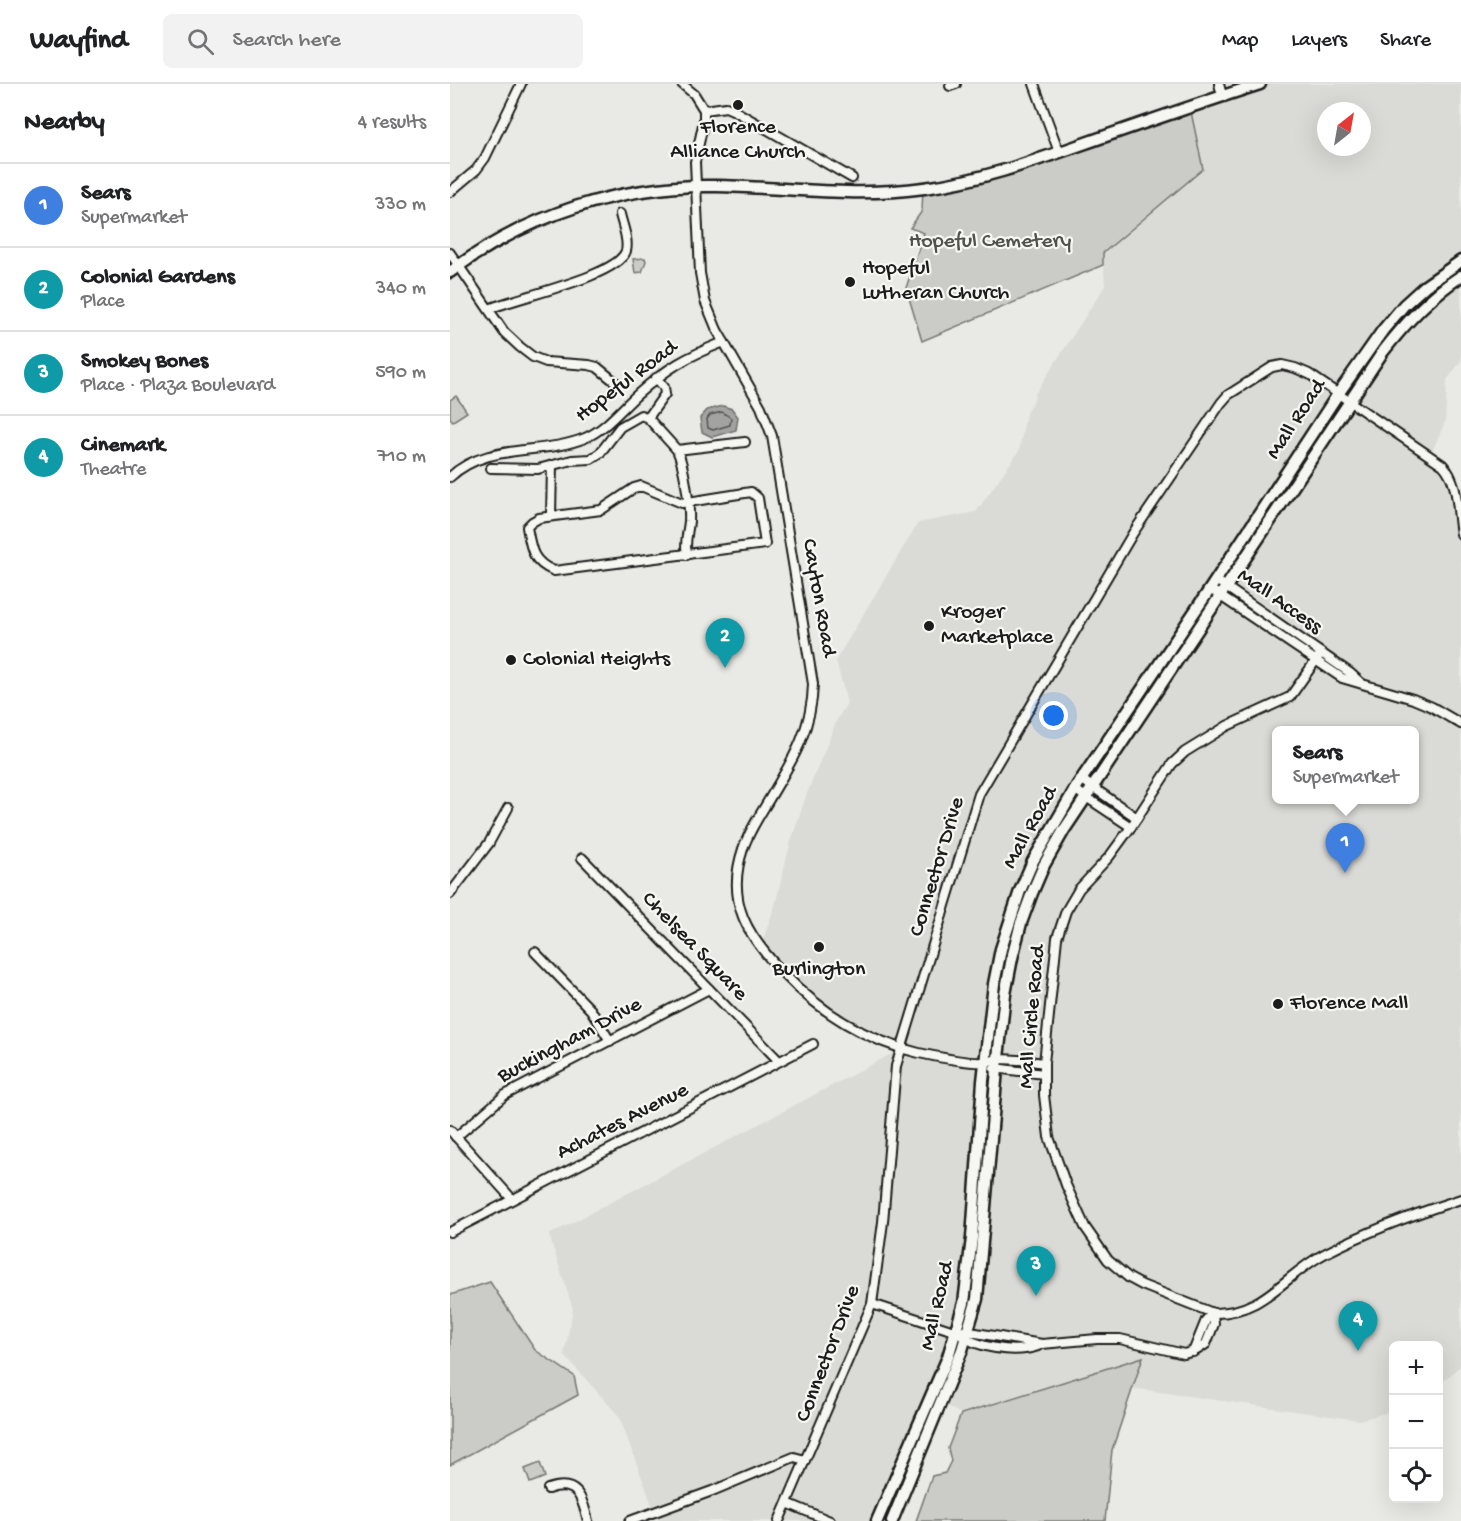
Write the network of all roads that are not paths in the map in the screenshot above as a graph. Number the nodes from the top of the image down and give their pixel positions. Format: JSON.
{"nodes":[{"id":1,"x":521,"y":84,"type":"edge"},
{"id":2,"x":682,"y":84,"type":"edge"},
{"id":3,"x":1034,"y":84,"type":"edge"},
{"id":4,"x":1260,"y":84,"type":"edge"},
{"id":5,"x":1220,"y":90,"type":"edge"},
{"id":6,"x":704,"y":110,"type":"junction"},
{"id":7,"x":1059,"y":152,"type":"junction"},
{"id":8,"x":852,"y":178,"type":"dead end"},
{"id":9,"x":696,"y":186,"type":"junction"},
{"id":10,"x":450,"y":192,"type":"edge"},
{"id":11,"x":620,"y":214,"type":"dead end"},
{"id":12,"x":450,"y":253,"type":"edge"},
{"id":13,"x":1461,"y":261,"type":"edge"},
{"id":14,"x":454,"y":269,"type":"edge"},
{"id":15,"x":1461,"y":276,"type":"edge"},
{"id":16,"x":489,"y":309,"type":"junction"},
{"id":17,"x":724,"y":342,"type":"junction"},
{"id":18,"x":656,"y":378,"type":"junction"},
{"id":19,"x":619,"y":385,"type":"dead end"},
{"id":20,"x":1338,"y":394,"type":"junction"},
{"id":21,"x":1349,"y":401,"type":"junction"},
{"id":22,"x":648,"y":418,"type":"junction"},
{"id":23,"x":746,"y":442,"type":"dead end"},
{"id":24,"x":677,"y":450,"type":"junction"},
{"id":25,"x":552,"y":465,"type":"junction"},
{"id":26,"x":491,"y":468,"type":"dead end"},
{"id":27,"x":450,"y":477,"type":"edge"},
{"id":28,"x":687,"y":502,"type":"junction"},
{"id":29,"x":551,"y":516,"type":"junction"},
{"id":30,"x":1461,"y":534,"type":"edge"},
{"id":31,"x":687,"y":555,"type":"junction"},
{"id":32,"x":1213,"y":585,"type":"junction"},
{"id":33,"x":1223,"y":592,"type":"junction"},
{"id":34,"x":1321,"y":653,"type":"junction"},
{"id":35,"x":1316,"y":661,"type":"junction"},
{"id":36,"x":1364,"y":686,"type":"junction"},
{"id":37,"x":1459,"y":719,"type":"edge"},
{"id":38,"x":1081,"y":779,"type":"junction"},
{"id":39,"x":1092,"y":787,"type":"junction"},
{"id":40,"x":1074,"y":789,"type":"junction"},
{"id":41,"x":1086,"y":797,"type":"junction"},
{"id":42,"x":507,"y":808,"type":"dead end"},
{"id":43,"x":1137,"y":818,"type":"junction"},
{"id":44,"x":1131,"y":827,"type":"junction"},
{"id":45,"x":582,"y":858,"type":"dead end"},
{"id":46,"x":450,"y":894,"type":"edge"},
{"id":47,"x":535,"y":952,"type":"dead end"},
{"id":48,"x":709,"y":989,"type":"junction"},
{"id":49,"x":610,"y":1041,"type":"junction"},
{"id":50,"x":813,"y":1044,"type":"dead end"},
{"id":51,"x":902,"y":1048,"type":"junction"},
{"id":52,"x":779,"y":1061,"type":"junction"},
{"id":53,"x":985,"y":1062,"type":"junction"},
{"id":54,"x":1044,"y":1063,"type":"junction"},
{"id":55,"x":997,"y":1064,"type":"junction"},
{"id":56,"x":1044,"y":1074,"type":"junction"},
{"id":57,"x":450,"y":1130,"type":"edge"},
{"id":58,"x":456,"y":1137,"type":"junction"},
{"id":59,"x":512,"y":1199,"type":"junction"},
{"id":60,"x":1461,"y":1199,"type":"edge"},
{"id":61,"x":450,"y":1232,"type":"edge"},
{"id":62,"x":872,"y":1304,"type":"junction"},
{"id":63,"x":1213,"y":1313,"type":"junction"},
{"id":64,"x":957,"y":1332,"type":"junction"},
{"id":65,"x":967,"y":1335,"type":"junction"},
{"id":66,"x":806,"y":1460,"type":"junction"},
{"id":67,"x":548,"y":1489,"type":"dead end"},
{"id":68,"x":787,"y":1503,"type":"junction"},
{"id":69,"x":588,"y":1521,"type":"edge"},
{"id":70,"x":630,"y":1521,"type":"edge"},
{"id":71,"x":779,"y":1521,"type":"edge"},
{"id":72,"x":830,"y":1521,"type":"edge"},
{"id":73,"x":877,"y":1521,"type":"edge"},
{"id":74,"x":892,"y":1521,"type":"edge"}],
"edges":[{"from":1,"to":10,"type":"street"},
{"from":2,"to":6,"type":"street"},
{"from":3,"to":7,"type":"street"},
{"from":4,"to":5,"type":"main road"},
{"from":5,"to":7,"type":"main road"},
{"from":6,"to":8,"type":"street"},
{"from":6,"to":9,"type":"street","name":"Cayton Road"},
{"from":7,"to":9,"type":"main road"},
{"from":9,"to":14,"type":"main road"},
{"from":9,"to":17,"type":"street","name":"Cayton Road"},
{"from":11,"to":16,"type":"street"},
{"from":12,"to":14,"type":"street"},
{"from":13,"to":20,"type":"main road","name":"Mall Road"},
{"from":14,"to":16,"type":"street"},
{"from":15,"to":21,"type":"main road","name":"Mall Road"},
{"from":16,"to":19,"type":"street"},
{"from":17,"to":18,"type":"street","name":"Hopeful Road"},
{"from":17,"to":51,"type":"street","name":"Cayton Road"},
{"from":18,"to":22,"type":"street"},
{"from":18,"to":27,"type":"street","name":"Hopeful Road"},
{"from":20,"to":21,"type":"street"},
{"from":20,"to":32,"type":"main road","name":"Mall Road"},
{"from":20,"to":51,"type":"street","name":"Connector Drive"},
{"from":21,"to":30,"type":"street"},
{"from":21,"to":33,"type":"main road","name":"Mall Road"},
{"from":22,"to":24,"type":"street"},
{"from":22,"to":25,"type":"street"},
{"from":23,"to":24,"type":"street"},
{"from":24,"to":28,"type":"street"},
{"from":25,"to":26,"type":"street"},
{"from":25,"to":29,"type":"street"},
{"from":28,"to":29,"type":"street"},
{"from":28,"to":31,"type":"street"},
{"from":28,"to":31,"type":"street"},
{"from":29,"to":31,"type":"street"},
{"from":32,"to":33,"type":"street","name":"Mall Access"},
{"from":32,"to":38,"type":"main road","name":"Mall Road"},
{"from":33,"to":34,"type":"street","name":"Mall Access"},
{"from":33,"to":35,"type":"street","name":"Mall Access"},
{"from":33,"to":39,"type":"main road","name":"Mall Road"},
{"from":34,"to":35,"type":"street","name":"Mall Circle Road"},
{"from":34,"to":36,"type":"street"},
{"from":35,"to":36,"type":"street"},
{"from":35,"to":43,"type":"street","name":"Mall Circle Road"},
{"from":36,"to":37,"type":"street"},
{"from":38,"to":39,"type":"street"},
{"from":38,"to":40,"type":"main road","name":"Mall Road"},
{"from":39,"to":41,"type":"main road","name":"Mall Road"},
{"from":39,"to":43,"type":"street"},
{"from":40,"to":41,"type":"street"},
{"from":40,"to":53,"type":"main road","name":"Mall Road"},
{"from":41,"to":44,"type":"street"},
{"from":41,"to":55,"type":"main road","name":"Mall Road"},
{"from":42,"to":46,"type":"street"},
{"from":43,"to":44,"type":"street","name":"Mall Circle Road"},
{"from":44,"to":54,"type":"street","name":"Mall Circle Road"},
{"from":45,"to":48,"type":"street","name":"Chelsea Square"},
{"from":47,"to":49,"type":"street"},
{"from":48,"to":49,"type":"street","name":"Buckingham Drive"},
{"from":48,"to":52,"type":"street","name":"Chelsea Square"},
{"from":49,"to":58,"type":"street","name":"Buckingham Drive"},
{"from":50,"to":52,"type":"street","name":"Achates Avenue"},
{"from":51,"to":53,"type":"street","name":"Cayton Road"},
{"from":51,"to":62,"type":"street","name":"Connector Drive"},
{"from":52,"to":59,"type":"street","name":"Achates Avenue"},
{"from":53,"to":55,"type":"street"},
{"from":53,"to":64,"type":"main road","name":"Mall Road"},
{"from":54,"to":55,"type":"street"},
{"from":54,"to":56,"type":"street","name":"Mall Circle Road"},
{"from":55,"to":56,"type":"street"},
{"from":55,"to":65,"type":"main road","name":"Mall Road"},
{"from":56,"to":63,"type":"street","name":"Mall Circle Road"},
{"from":57,"to":58,"type":"street"},
{"from":58,"to":59,"type":"street"},
{"from":59,"to":61,"type":"street","name":"Achates Avenue"},
{"from":60,"to":63,"type":"street","name":"Mall Circle Road"},
{"from":62,"to":64,"type":"street"},
{"from":62,"to":66,"type":"street","name":"Connector Drive"},
{"from":63,"to":65,"type":"street"},
{"from":64,"to":65,"type":"street"},
{"from":64,"to":73,"type":"main road","name":"Mall Road"},
{"from":65,"to":74,"type":"main road","name":"Mall Road"},
{"from":66,"to":68,"type":"street","name":"Connector Drive"},
{"from":66,"to":70,"type":"street"},
{"from":67,"to":69,"type":"street"},
{"from":68,"to":71,"type":"street","name":"Connector Drive"},
{"from":68,"to":72,"type":"street"}]}
